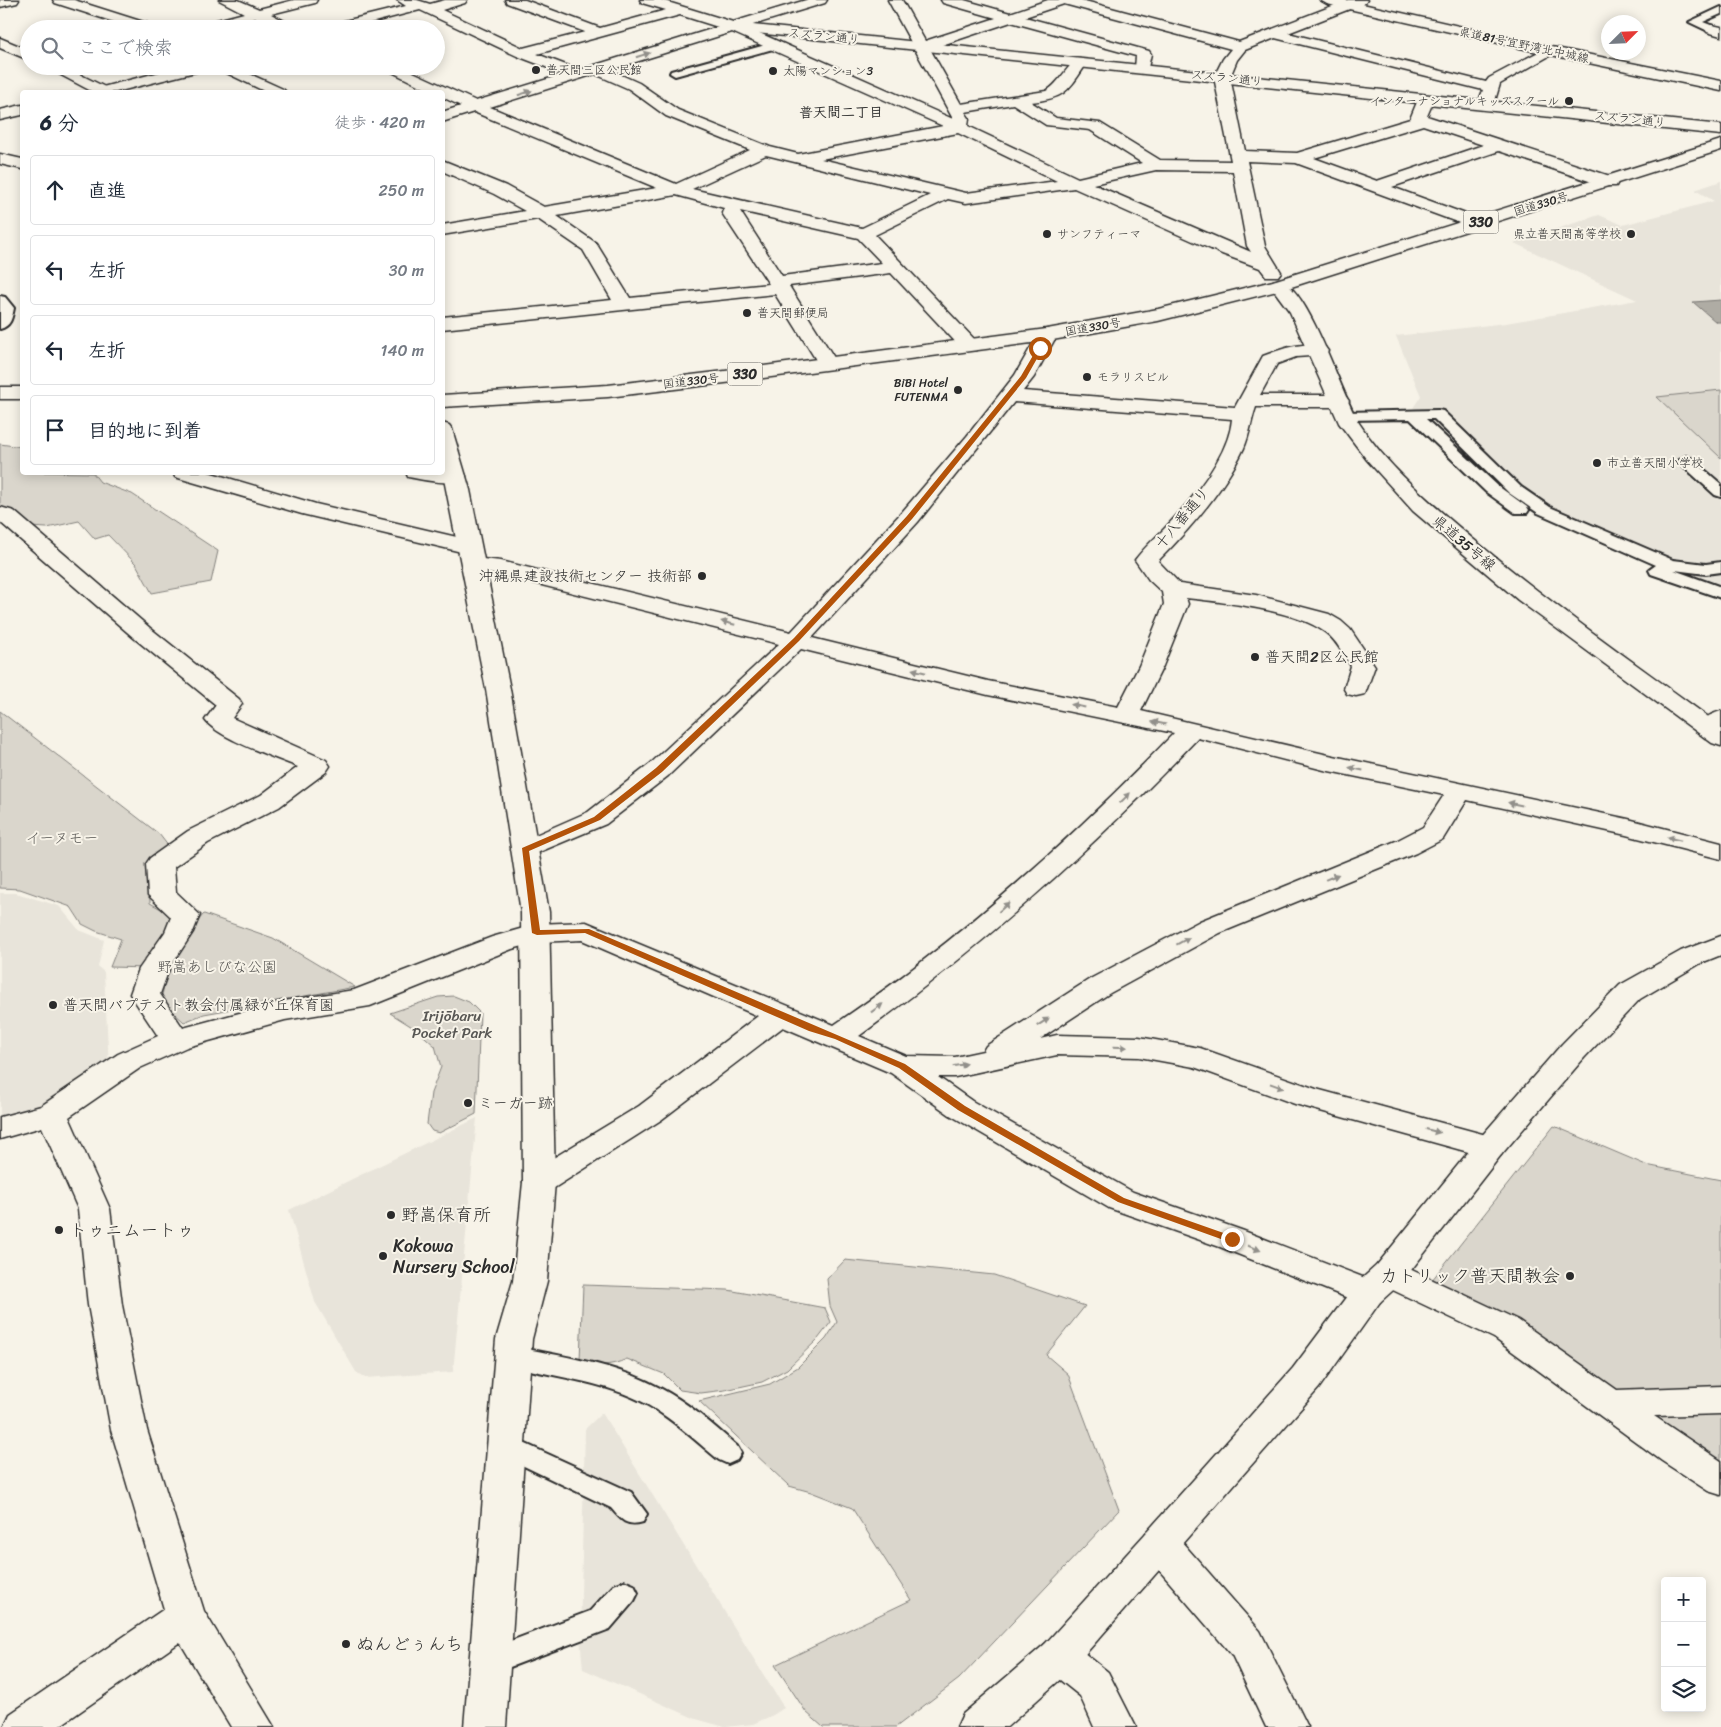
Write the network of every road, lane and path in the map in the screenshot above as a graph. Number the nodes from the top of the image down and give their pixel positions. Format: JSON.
{"nodes":[{"id":1,"x":12,"y":0,"type":"edge"},
{"id":2,"x":60,"y":0,"type":"edge"},
{"id":3,"x":226,"y":0,"type":"edge"},
{"id":4,"x":310,"y":0,"type":"edge"},
{"id":5,"x":404,"y":0,"type":"edge"},
{"id":6,"x":460,"y":0,"type":"edge"},
{"id":7,"x":512,"y":0,"type":"edge"},
{"id":8,"x":647,"y":0,"type":"edge"},
{"id":9,"x":773,"y":0,"type":"edge"},
{"id":10,"x":820,"y":0,"type":"edge"},
{"id":11,"x":896,"y":0,"type":"edge"},
{"id":12,"x":948,"y":0,"type":"edge"},
{"id":13,"x":1064,"y":0,"type":"edge"},
{"id":14,"x":1327,"y":0,"type":"edge"},
{"id":15,"x":1371,"y":0,"type":"edge"},
{"id":16,"x":0,"y":2,"type":"edge"},
{"id":17,"x":1354,"y":2,"type":"edge"},
{"id":18,"x":425,"y":7,"type":"junction"},
{"id":19,"x":797,"y":7,"type":"junction"},
{"id":20,"x":1721,"y":10,"type":"edge"},
{"id":21,"x":680,"y":11,"type":"junction"},
{"id":22,"x":256,"y":13,"type":"junction"},
{"id":23,"x":1011,"y":18,"type":"junction"},
{"id":24,"x":122,"y":20,"type":"edge"},
{"id":25,"x":231,"y":20,"type":"edge"},
{"id":26,"x":272,"y":20,"type":"edge"},
{"id":27,"x":365,"y":20,"type":"edge"},
{"id":28,"x":733,"y":27,"type":"junction"},
{"id":29,"x":1717,"y":30,"type":"edge"},
{"id":30,"x":600,"y":32,"type":"junction"},
{"id":31,"x":1271,"y":33,"type":"junction"},
{"id":32,"x":0,"y":42,"type":"edge"},
{"id":33,"x":776,"y":46,"type":"junction"},
{"id":34,"x":923,"y":47,"type":"junction"},
{"id":35,"x":1240,"y":47,"type":"junction"},
{"id":36,"x":1551,"y":51,"type":"junction"},
{"id":37,"x":20,"y":52,"type":"edge"},
{"id":38,"x":522,"y":53,"type":"junction"},
{"id":39,"x":1080,"y":63,"type":"junction"},
{"id":40,"x":1142,"y":69,"type":"junction"},
{"id":41,"x":598,"y":70,"type":"junction"},
{"id":42,"x":674,"y":73,"type":"dead end"},
{"id":43,"x":70,"y":75,"type":"edge"},
{"id":44,"x":167,"y":75,"type":"edge"},
{"id":45,"x":239,"y":75,"type":"edge"},
{"id":46,"x":406,"y":75,"type":"edge"},
{"id":47,"x":580,"y":75,"type":"junction"},
{"id":48,"x":1721,"y":76,"type":"edge"},
{"id":49,"x":1222,"y":77,"type":"junction"},
{"id":50,"x":1721,"y":86,"type":"edge"},
{"id":51,"x":1491,"y":88,"type":"junction"},
{"id":52,"x":98,"y":90,"type":"edge"},
{"id":53,"x":110,"y":90,"type":"edge"},
{"id":54,"x":273,"y":90,"type":"edge"},
{"id":55,"x":439,"y":90,"type":"edge"},
{"id":56,"x":445,"y":93,"type":"edge"},
{"id":57,"x":1426,"y":98,"type":"junction"},
{"id":58,"x":1016,"y":100,"type":"junction"},
{"id":59,"x":1486,"y":104,"type":"junction"},
{"id":60,"x":478,"y":108,"type":"junction"},
{"id":61,"x":956,"y":109,"type":"junction"},
{"id":62,"x":20,"y":111,"type":"edge"},
{"id":63,"x":0,"y":116,"type":"edge"},
{"id":64,"x":445,"y":116,"type":"edge"},
{"id":65,"x":1420,"y":119,"type":"junction"},
{"id":66,"x":960,"y":128,"type":"junction"},
{"id":67,"x":1721,"y":130,"type":"edge"},
{"id":68,"x":1500,"y":145,"type":"junction"},
{"id":69,"x":1721,"y":145,"type":"edge"},
{"id":70,"x":764,"y":150,"type":"junction"},
{"id":71,"x":0,"y":158,"type":"edge"},
{"id":72,"x":1298,"y":158,"type":"junction"},
{"id":73,"x":798,"y":159,"type":"junction"},
{"id":74,"x":1238,"y":161,"type":"junction"},
{"id":75,"x":20,"y":163,"type":"edge"},
{"id":76,"x":1156,"y":165,"type":"junction"},
{"id":77,"x":445,"y":166,"type":"edge"},
{"id":78,"x":1610,"y":182,"type":"junction"},
{"id":79,"x":1076,"y":183,"type":"junction"},
{"id":80,"x":1377,"y":187,"type":"junction"},
{"id":81,"x":676,"y":190,"type":"junction"},
{"id":82,"x":944,"y":194,"type":"junction"},
{"id":83,"x":734,"y":205,"type":"junction"},
{"id":84,"x":543,"y":214,"type":"junction"},
{"id":85,"x":1476,"y":224,"type":"junction"},
{"id":86,"x":445,"y":230,"type":"edge"},
{"id":87,"x":864,"y":234,"type":"junction"},
{"id":88,"x":1267,"y":264,"type":"junction"},
{"id":89,"x":895,"y":267,"type":"junction"},
{"id":90,"x":1279,"y":284,"type":"junction"},
{"id":91,"x":779,"y":285,"type":"junction"},
{"id":92,"x":0,"y":300,"type":"edge"},
{"id":93,"x":624,"y":304,"type":"junction"},
{"id":94,"x":445,"y":323,"type":"edge"},
{"id":95,"x":0,"y":325,"type":"edge"},
{"id":96,"x":1047,"y":335,"type":"junction"},
{"id":97,"x":970,"y":346,"type":"junction"},
{"id":98,"x":1318,"y":351,"type":"junction"},
{"id":99,"x":828,"y":364,"type":"junction"},
{"id":100,"x":0,"y":393,"type":"edge"},
{"id":101,"x":20,"y":393,"type":"edge"},
{"id":102,"x":1009,"y":396,"type":"junction"},
{"id":103,"x":445,"y":401,"type":"edge"},
{"id":104,"x":1246,"y":407,"type":"junction"},
{"id":105,"x":1342,"y":409,"type":"junction"},
{"id":106,"x":1414,"y":415,"type":"junction"},
{"id":107,"x":445,"y":440,"type":"edge"},
{"id":108,"x":1686,"y":461,"type":"dead end"},
{"id":109,"x":193,"y":475,"type":"edge"},
{"id":110,"x":445,"y":475,"type":"edge"},
{"id":111,"x":455,"y":476,"type":"junction"},
{"id":112,"x":1721,"y":492,"type":"edge"},
{"id":113,"x":0,"y":514,"type":"edge"},
{"id":114,"x":472,"y":556,"type":"junction"},
{"id":115,"x":1721,"y":567,"type":"edge"},
{"id":116,"x":1173,"y":590,"type":"junction"},
{"id":117,"x":1721,"y":593,"type":"edge"},
{"id":118,"x":796,"y":640,"type":"junction"},
{"id":119,"x":1356,"y":689,"type":"dead end"},
{"id":120,"x":1126,"y":716,"type":"junction"},
{"id":121,"x":1192,"y":729,"type":"junction"},
{"id":122,"x":1717,"y":729,"type":"edge"},
{"id":123,"x":1459,"y":792,"type":"junction"},
{"id":124,"x":525,"y":850,"type":"junction"},
{"id":125,"x":1721,"y":851,"type":"edge"},
{"id":126,"x":537,"y":933,"type":"junction"},
{"id":127,"x":1721,"y":945,"type":"edge"},
{"id":128,"x":780,"y":1014,"type":"junction"},
{"id":129,"x":838,"y":1037,"type":"junction"},
{"id":130,"x":176,"y":1040,"type":"junction"},
{"id":131,"x":988,"y":1059,"type":"junction"},
{"id":132,"x":902,"y":1066,"type":"junction"},
{"id":133,"x":52,"y":1114,"type":"junction"},
{"id":134,"x":0,"y":1128,"type":"edge"},
{"id":135,"x":1490,"y":1147,"type":"junction"},
{"id":136,"x":540,"y":1182,"type":"junction"},
{"id":137,"x":1378,"y":1284,"type":"junction"},
{"id":138,"x":512,"y":1356,"type":"junction"},
{"id":139,"x":1721,"y":1400,"type":"edge"},
{"id":140,"x":1613,"y":1404,"type":"junction"},
{"id":141,"x":506,"y":1446,"type":"junction"},
{"id":142,"x":728,"y":1453,"type":"dead end"},
{"id":143,"x":1721,"y":1480,"type":"edge"},
{"id":144,"x":633,"y":1514,"type":"dead end"},
{"id":145,"x":1160,"y":1544,"type":"junction"},
{"id":146,"x":624,"y":1593,"type":"dead end"},
{"id":147,"x":186,"y":1616,"type":"junction"},
{"id":148,"x":1059,"y":1656,"type":"junction"},
{"id":149,"x":489,"y":1662,"type":"junction"},
{"id":150,"x":25,"y":1727,"type":"edge"},
{"id":151,"x":252,"y":1727,"type":"edge"},
{"id":152,"x":485,"y":1727,"type":"edge"},
{"id":153,"x":978,"y":1727,"type":"edge"},
{"id":154,"x":1115,"y":1727,"type":"edge"},
{"id":155,"x":1287,"y":1727,"type":"edge"}],
"edges":[{"from":1,"to":16,"type":"main road"},
{"from":2,"to":24,"type":"main road"},
{"from":3,"to":22,"type":"main road"},
{"from":4,"to":22,"type":"main road"},
{"from":5,"to":18,"type":"main road"},
{"from":6,"to":18,"type":"main road"},
{"from":7,"to":30,"type":"main road"},
{"from":8,"to":21,"type":"main road"},
{"from":9,"to":19,"type":"main road"},
{"from":10,"to":19,"type":"main road"},
{"from":11,"to":34,"type":"main road"},
{"from":12,"to":23,"type":"main road"},
{"from":13,"to":23,"type":"main road"},
{"from":13,"to":35,"type":"main road"},
{"from":14,"to":17,"type":"main road","name":"県道81号宜野湾北中城線"},
{"from":15,"to":48,"type":"main road","name":"県道81号宜野湾北中城線"},
{"from":17,"to":31,"type":"main road"},
{"from":17,"to":36,"type":"main road","name":"県道81号宜野湾北中城線"},
{"from":18,"to":27,"type":"main road"},
{"from":18,"to":38,"type":"main road"},
{"from":19,"to":28,"type":"main road"},
{"from":20,"to":29,"type":"lane"},
{"from":21,"to":28,"type":"main road"},
{"from":21,"to":30,"type":"main road"},
{"from":22,"to":25,"type":"main road"},
{"from":22,"to":26,"type":"main road"},
{"from":23,"to":34,"type":"main road"},
{"from":23,"to":40,"type":"main road"},
{"from":28,"to":33,"type":"main road"},
{"from":28,"to":34,"type":"main road","name":"スズラン通り"},
{"from":41,"to":28,"type":"main road","one_way":true},
{"from":30,"to":38,"type":"main road"},
{"from":31,"to":35,"type":"main road"},
{"from":31,"to":51,"type":"main road"},
{"from":32,"to":37,"type":"main road"},
{"from":33,"to":42,"type":"lane"},
{"from":33,"to":66,"type":"main road"},
{"from":34,"to":39,"type":"main road","name":"スズラン通り"},
{"from":34,"to":61,"type":"main road"},
{"from":35,"to":49,"type":"main road"},
{"from":36,"to":50,"type":"main road","name":"県道81号宜野湾北中城線"},
{"from":36,"to":51,"type":"main road"},
{"from":38,"to":47,"type":"main road"},
{"from":39,"to":40,"type":"main road","name":"スズラン通り"},
{"from":39,"to":58,"type":"main road"},
{"from":40,"to":49,"type":"main road","name":"スズラン通り"},
{"from":41,"to":47,"type":"main road"},
{"from":41,"to":70,"type":"main road"},
{"from":43,"to":52,"type":"main road"},
{"from":44,"to":53,"type":"main road"},
{"from":45,"to":54,"type":"main road"},
{"from":46,"to":55,"type":"main road"},
{"from":60,"to":47,"type":"main road","one_way":true},
{"from":49,"to":57,"type":"main road","name":"スズラン通り"},
{"from":49,"to":74,"type":"main road","name":"県道35号線"},
{"from":51,"to":59,"type":"main road"},
{"from":56,"to":60,"type":"main road"},
{"from":57,"to":59,"type":"main road","name":"スズラン通り"},
{"from":57,"to":65,"type":"main road"},
{"from":58,"to":61,"type":"main road"},
{"from":58,"to":76,"type":"main road"},
{"from":59,"to":67,"type":"main road","name":"スズラン通り"},
{"from":60,"to":64,"type":"main road"},
{"from":60,"to":81,"type":"main road"},
{"from":61,"to":66,"type":"main road"},
{"from":62,"to":63,"type":"main road"},
{"from":65,"to":68,"type":"main road"},
{"from":65,"to":72,"type":"main road"},
{"from":66,"to":73,"type":"main road"},
{"from":66,"to":79,"type":"main road"},
{"from":68,"to":78,"type":"main road"},
{"from":68,"to":80,"type":"main road"},
{"from":69,"to":78,"type":"main road","name":"国道330号","number":"330"},
{"from":70,"to":73,"type":"main road"},
{"from":70,"to":81,"type":"main road"},
{"from":71,"to":75,"type":"main road"},
{"from":72,"to":74,"type":"main road"},
{"from":72,"to":80,"type":"main road"},
{"from":73,"to":82,"type":"main road"},
{"from":74,"to":76,"type":"main road"},
{"from":74,"to":88,"type":"main road","name":"県道35号線"},
{"from":76,"to":79,"type":"main road"},
{"from":77,"to":84,"type":"main road"},
{"from":78,"to":85,"type":"main road","name":"国道330号","number":"330"},
{"from":79,"to":82,"type":"main road"},
{"from":79,"to":88,"type":"main road"},
{"from":80,"to":85,"type":"main road"},
{"from":81,"to":83,"type":"main road"},
{"from":81,"to":84,"type":"main road"},
{"from":82,"to":87,"type":"main road"},
{"from":83,"to":87,"type":"main road"},
{"from":83,"to":91,"type":"main road"},
{"from":84,"to":86,"type":"main road"},
{"from":84,"to":93,"type":"main road"},
{"from":85,"to":90,"type":"main road","name":"国道330号","number":"330"},
{"from":87,"to":89,"type":"main road"},
{"from":88,"to":90,"type":"main road","name":"県道35号線"},
{"from":89,"to":91,"type":"main road"},
{"from":89,"to":97,"type":"main road"},
{"from":90,"to":96,"type":"main road","name":"国道330号","number":"330"},
{"from":90,"to":98,"type":"main road","name":"県道35号線"},
{"from":91,"to":93,"type":"main road"},
{"from":91,"to":99,"type":"main road"},
{"from":92,"to":95,"type":"lane"},
{"from":93,"to":94,"type":"main road"},
{"from":96,"to":97,"type":"main road","name":"国道330号","number":"330"},
{"from":96,"to":102,"type":"main road"},
{"from":97,"to":99,"type":"main road","name":"国道330号","number":"330"},
{"from":98,"to":104,"type":"main road","name":"十八番通り"},
{"from":98,"to":105,"type":"main road","name":"県道35号線"},
{"from":99,"to":103,"type":"main road","name":"国道330号","number":"330"},
{"from":100,"to":101,"type":"main road"},
{"from":102,"to":104,"type":"main road"},
{"from":102,"to":118,"type":"main road"},
{"from":104,"to":105,"type":"main road"},
{"from":104,"to":116,"type":"main road","name":"十八番通り"},
{"from":105,"to":106,"type":"lane"},
{"from":105,"to":122,"type":"main road","name":"県道35号線"},
{"from":106,"to":115,"type":"lane"},
{"from":106,"to":117,"type":"lane"},
{"from":107,"to":111,"type":"main road"},
{"from":108,"to":112,"type":"lane"},
{"from":109,"to":114,"type":"main road"},
{"from":110,"to":111,"type":"main road"},
{"from":111,"to":114,"type":"main road"},
{"from":113,"to":130,"type":"main road"},
{"from":118,"to":114,"type":"main road","one_way":true},
{"from":114,"to":124,"type":"main road"},
{"from":116,"to":119,"type":"main road"},
{"from":116,"to":120,"type":"main road"},
{"from":120,"to":118,"type":"main road","one_way":true},
{"from":118,"to":124,"type":"main road"},
{"from":121,"to":120,"type":"main road","one_way":true},
{"from":123,"to":121,"type":"main road","one_way":true},
{"from":129,"to":121,"type":"main road","one_way":true},
{"from":125,"to":123,"type":"main road","one_way":true},
{"from":131,"to":123,"type":"main road","one_way":true},
{"from":124,"to":126,"type":"main road"},
{"from":126,"to":128,"type":"main road"},
{"from":126,"to":130,"type":"main road"},
{"from":126,"to":136,"type":"main road"},
{"from":127,"to":135,"type":"main road"},
{"from":128,"to":129,"type":"main road"},
{"from":128,"to":136,"type":"main road"},
{"from":129,"to":132,"type":"main road"},
{"from":130,"to":133,"type":"main road"},
{"from":132,"to":131,"type":"main road","one_way":true},
{"from":131,"to":135,"type":"main road","one_way":true},
{"from":132,"to":137,"type":"main road","one_way":true},
{"from":133,"to":134,"type":"main road"},
{"from":133,"to":147,"type":"main road"},
{"from":135,"to":137,"type":"main road"},
{"from":136,"to":138,"type":"main road"},
{"from":137,"to":140,"type":"main road"},
{"from":137,"to":145,"type":"main road"},
{"from":138,"to":141,"type":"main road"},
{"from":138,"to":142,"type":"lane"},
{"from":139,"to":140,"type":"main road"},
{"from":140,"to":143,"type":"main road"},
{"from":141,"to":144,"type":"lane"},
{"from":141,"to":149,"type":"main road"},
{"from":145,"to":148,"type":"main road"},
{"from":145,"to":155,"type":"main road"},
{"from":146,"to":149,"type":"lane"},
{"from":147,"to":150,"type":"main road"},
{"from":147,"to":151,"type":"main road"},
{"from":148,"to":153,"type":"main road"},
{"from":148,"to":154,"type":"main road"},
{"from":149,"to":152,"type":"main road"}]}
